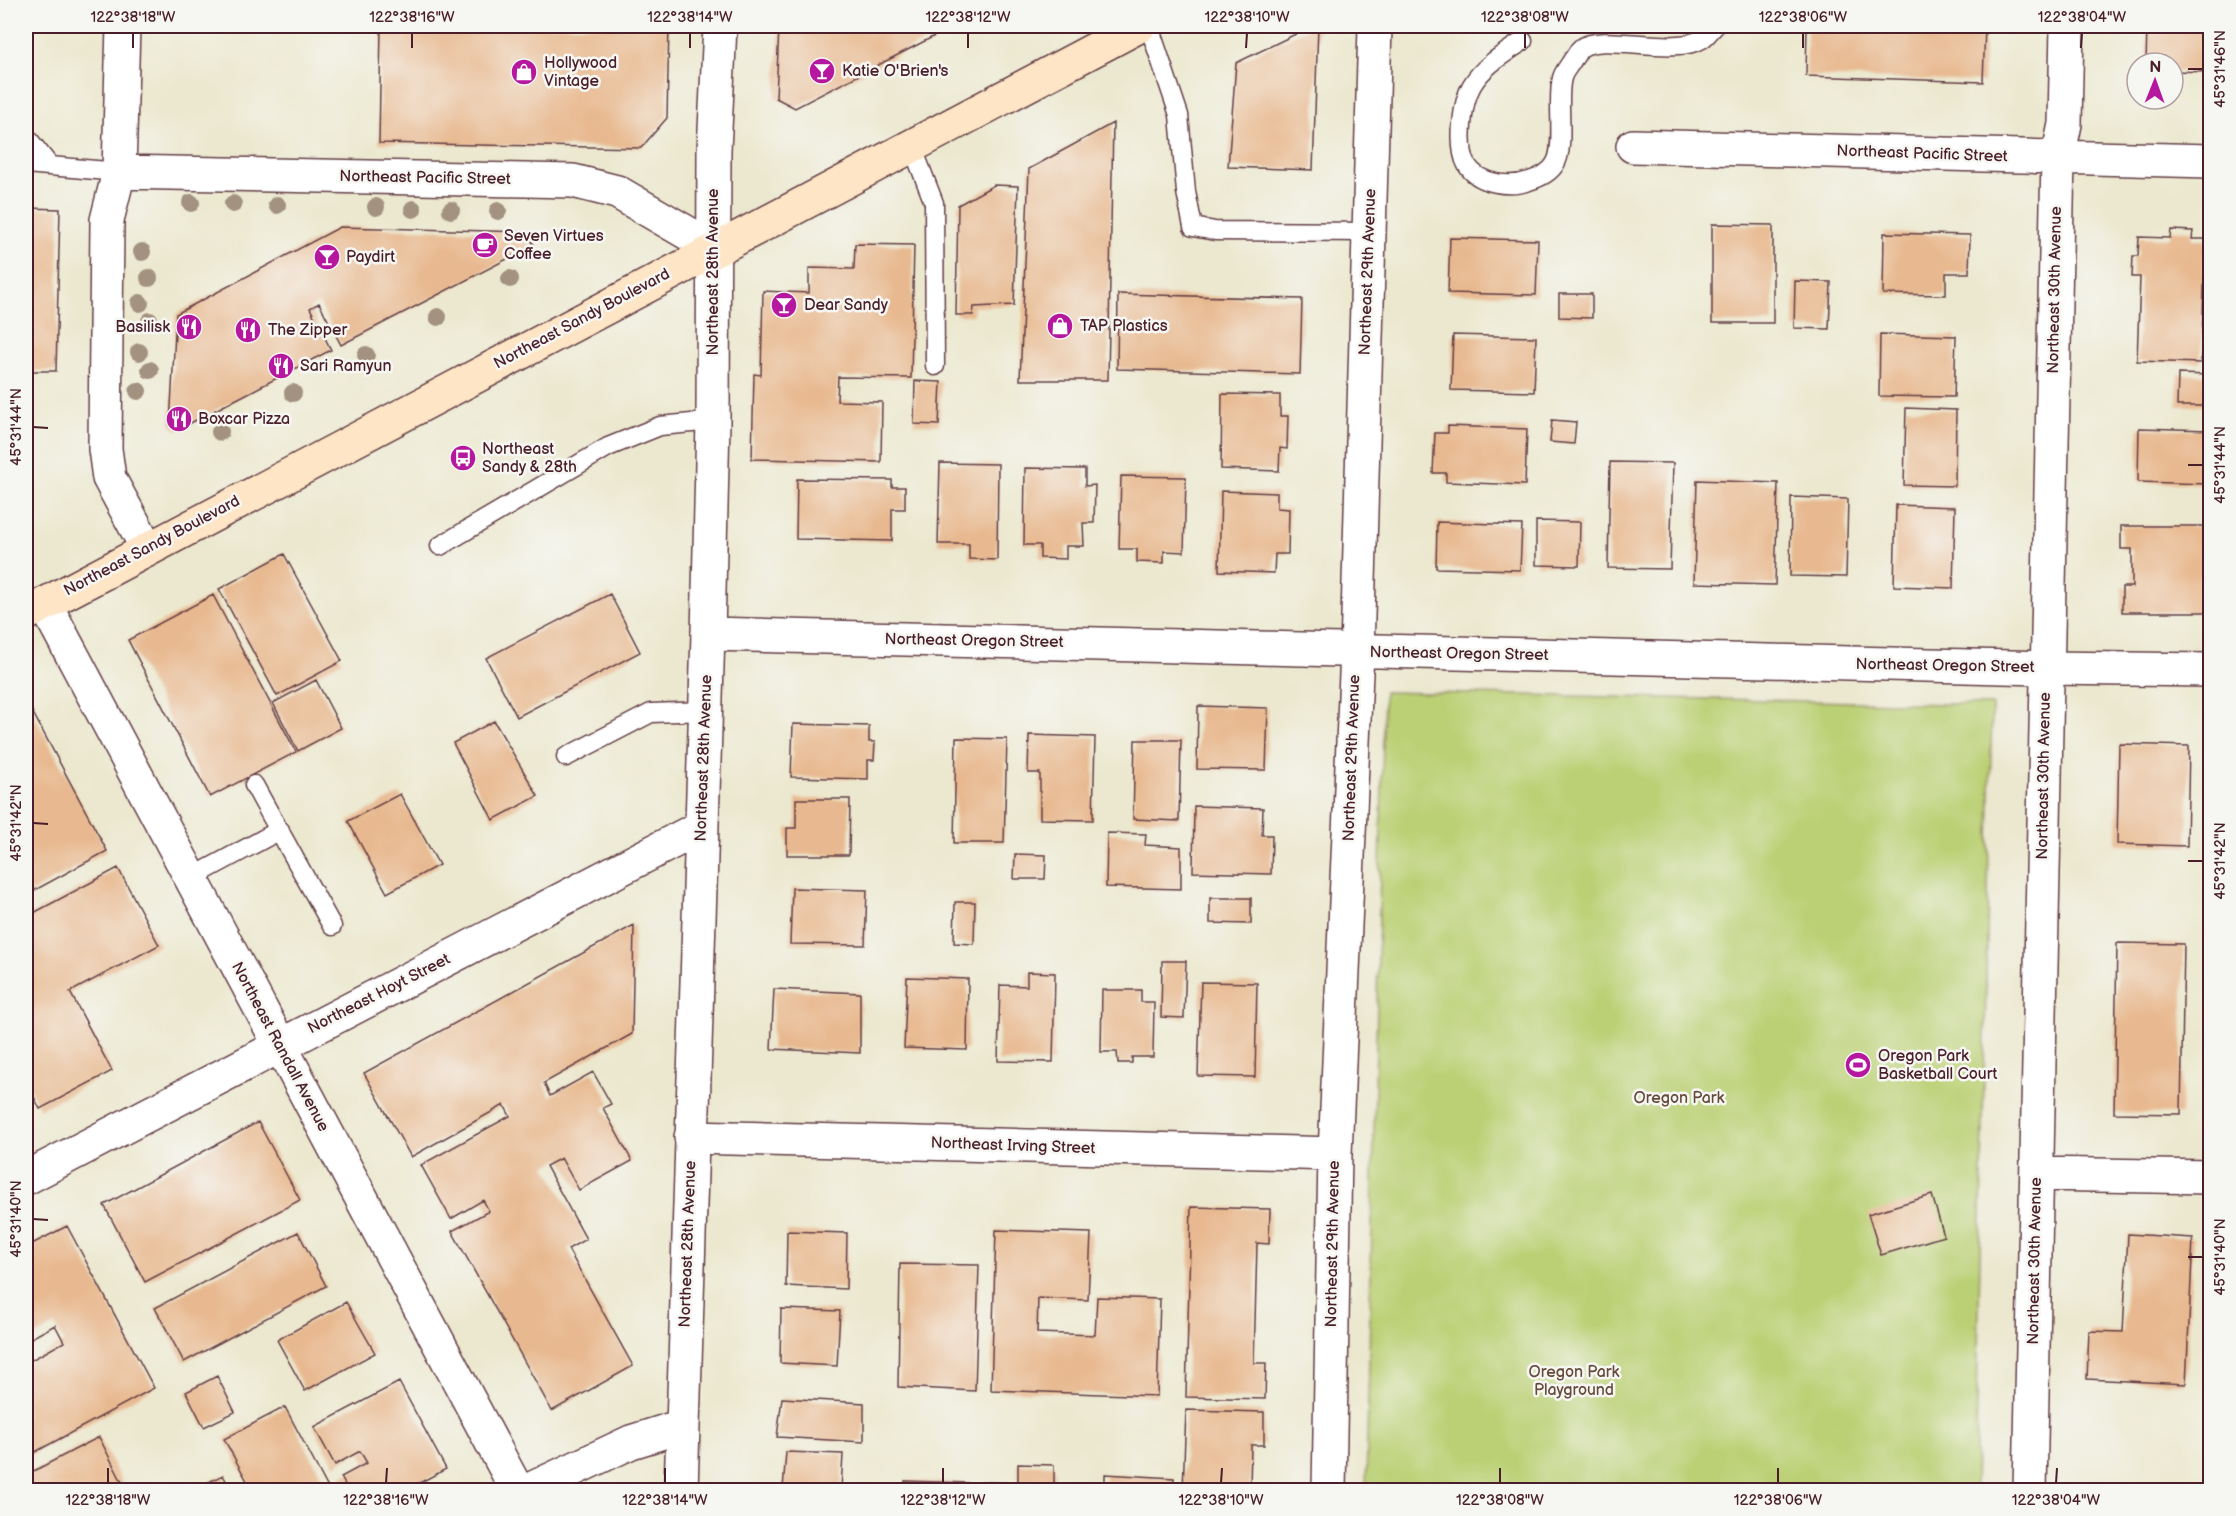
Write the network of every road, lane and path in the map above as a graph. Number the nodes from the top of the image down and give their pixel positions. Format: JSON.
{"nodes":[{"id":1,"x":123,"y":26,"type":"edge"},
{"id":2,"x":720,"y":26,"type":"edge"},
{"id":3,"x":1139,"y":26,"type":"edge"},
{"id":4,"x":1149,"y":26,"type":"edge"},
{"id":5,"x":1376,"y":26,"type":"edge"},
{"id":6,"x":1715,"y":26,"type":"edge"},
{"id":7,"x":2067,"y":26,"type":"edge"},
{"id":8,"x":1523,"y":41,"type":"dead end"},
{"id":9,"x":26,"y":136,"type":"edge"},
{"id":10,"x":912,"y":146,"type":"junction"},
{"id":11,"x":1633,"y":146,"type":"dead end"},
{"id":12,"x":2058,"y":158,"type":"junction"},
{"id":13,"x":2211,"y":161,"type":"edge"},
{"id":14,"x":26,"y":164,"type":"edge"},
{"id":15,"x":49,"y":165,"type":"junction"},
{"id":16,"x":119,"y":172,"type":"junction"},
{"id":17,"x":1370,"y":232,"type":"junction"},
{"id":18,"x":715,"y":249,"type":"junction"},
{"id":19,"x":935,"y":366,"type":"dead end"},
{"id":20,"x":714,"y":422,"type":"junction"},
{"id":21,"x":440,"y":546,"type":"dead end"},
{"id":22,"x":147,"y":548,"type":"junction"},
{"id":23,"x":35,"y":609,"type":"edge"},
{"id":24,"x":708,"y":634,"type":"junction"},
{"id":25,"x":1357,"y":651,"type":"junction"},
{"id":26,"x":2046,"y":669,"type":"junction"},
{"id":27,"x":2211,"y":670,"type":"edge"},
{"id":28,"x":705,"y":711,"type":"junction"},
{"id":29,"x":566,"y":757,"type":"dead end"},
{"id":30,"x":254,"y":785,"type":"dead end"},
{"id":31,"x":701,"y":827,"type":"junction"},
{"id":32,"x":280,"y":830,"type":"junction"},
{"id":33,"x":190,"y":878,"type":"junction"},
{"id":34,"x":332,"y":926,"type":"dead end"},
{"id":35,"x":279,"y":1046,"type":"junction"},
{"id":36,"x":691,"y":1137,"type":"junction"},
{"id":37,"x":1335,"y":1154,"type":"junction"},
{"id":38,"x":2037,"y":1174,"type":"junction"},
{"id":39,"x":2211,"y":1177,"type":"edge"},
{"id":40,"x":26,"y":1178,"type":"edge"},
{"id":41,"x":682,"y":1426,"type":"junction"},
{"id":42,"x":517,"y":1491,"type":"edge"},
{"id":43,"x":529,"y":1491,"type":"edge"},
{"id":44,"x":681,"y":1491,"type":"edge"},
{"id":45,"x":1329,"y":1491,"type":"edge"},
{"id":46,"x":2030,"y":1491,"type":"edge"}],
"edges":[{"from":1,"to":16,"type":"street"},
{"from":2,"to":18,"type":"street","name":"Northeast 28th Avenue"},
{"from":3,"to":10,"type":"main road","name":"Northeast Sandy Boulevard"},
{"from":4,"to":17,"type":"lane"},
{"from":5,"to":17,"type":"street","name":"Northeast 29th Avenue"},
{"from":6,"to":8,"type":"lane"},
{"from":7,"to":12,"type":"street","name":"Northeast 30th Avenue"},
{"from":9,"to":15,"type":"lane"},
{"from":10,"to":18,"type":"main road","name":"Northeast Sandy Boulevard"},
{"from":10,"to":19,"type":"lane"},
{"from":11,"to":12,"type":"street","name":"Northeast Pacific Street"},
{"from":12,"to":13,"type":"street","name":"Northeast Pacific Street"},
{"from":12,"to":26,"type":"street","name":"Northeast 30th Avenue"},
{"from":14,"to":15,"type":"lane"},
{"from":15,"to":16,"type":"lane"},
{"from":16,"to":18,"type":"street","name":"Northeast Pacific Street"},
{"from":16,"to":22,"type":"street"},
{"from":17,"to":25,"type":"street","name":"Northeast 29th Avenue"},
{"from":18,"to":20,"type":"street","name":"Northeast 28th Avenue"},
{"from":18,"to":22,"type":"main road","name":"Northeast Sandy Boulevard"},
{"from":20,"to":21,"type":"lane"},
{"from":20,"to":24,"type":"street","name":"Northeast 28th Avenue"},
{"from":22,"to":23,"type":"main road","name":"Northeast Sandy Boulevard"},
{"from":23,"to":33,"type":"street","name":"Northeast Randall Avenue"},
{"from":24,"to":25,"type":"street","name":"Northeast Oregon Street"},
{"from":24,"to":28,"type":"street","name":"Northeast 28th Avenue"},
{"from":25,"to":26,"type":"street","name":"Northeast Oregon Street"},
{"from":25,"to":37,"type":"street","name":"Northeast 29th Avenue"},
{"from":26,"to":27,"type":"street","name":"Northeast Oregon Street"},
{"from":26,"to":38,"type":"street","name":"Northeast 30th Avenue"},
{"from":28,"to":29,"type":"lane"},
{"from":28,"to":31,"type":"street","name":"Northeast 28th Avenue"},
{"from":30,"to":32,"type":"lane"},
{"from":31,"to":35,"type":"street","name":"Northeast Hoyt Street"},
{"from":31,"to":36,"type":"street","name":"Northeast 28th Avenue"},
{"from":32,"to":33,"type":"lane"},
{"from":32,"to":34,"type":"lane"},
{"from":33,"to":35,"type":"street","name":"Northeast Randall Avenue"},
{"from":35,"to":40,"type":"street","name":"Northeast Hoyt Street"},
{"from":35,"to":42,"type":"street","name":"Northeast Randall Avenue"},
{"from":36,"to":37,"type":"street","name":"Northeast Irving Street"},
{"from":36,"to":41,"type":"street","name":"Northeast 28th Avenue"},
{"from":37,"to":45,"type":"street","name":"Northeast 29th Avenue"},
{"from":38,"to":39,"type":"street"},
{"from":38,"to":46,"type":"street","name":"Northeast 30th Avenue"},
{"from":41,"to":43,"type":"street"},
{"from":41,"to":44,"type":"street","name":"Northeast 28th Avenue"}]}
